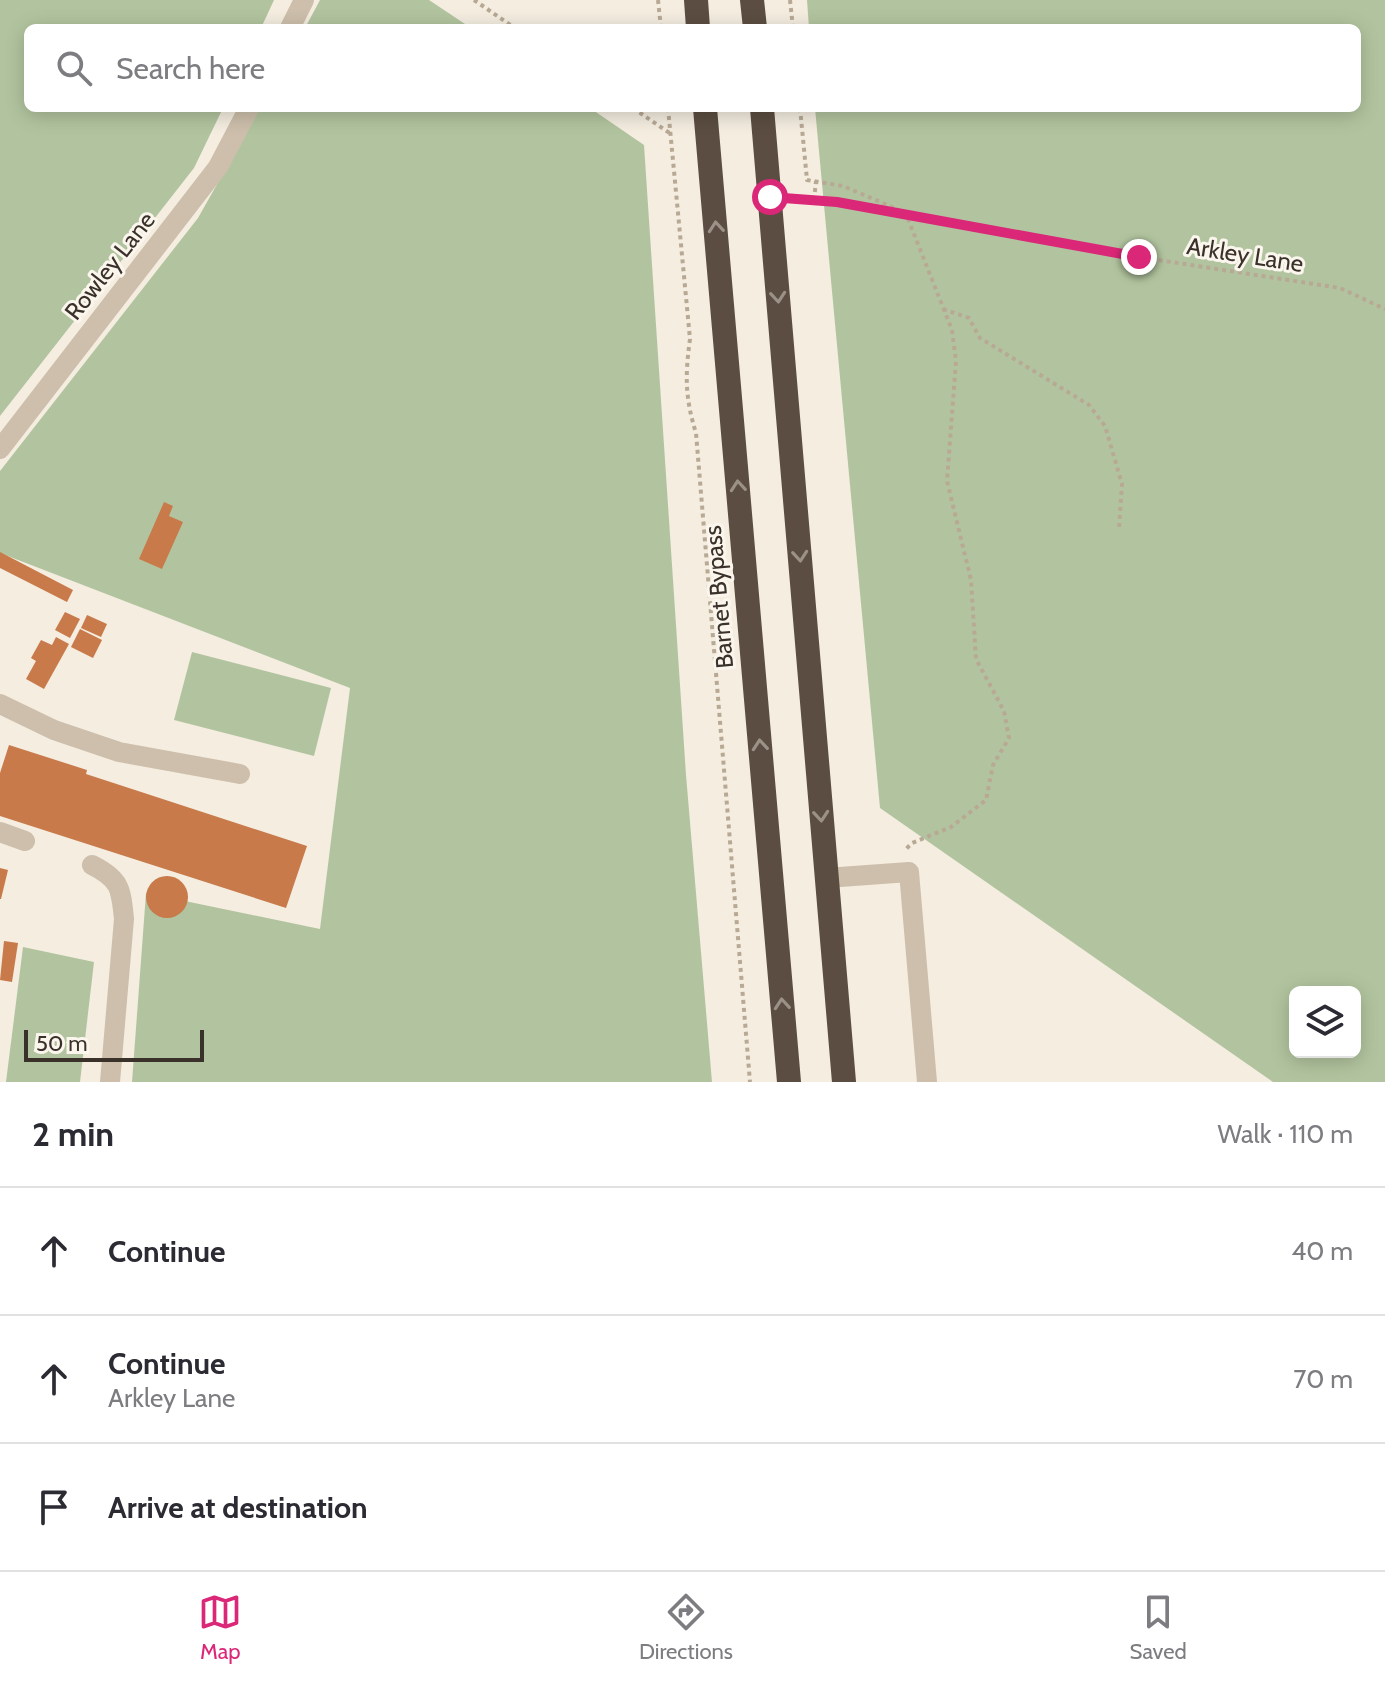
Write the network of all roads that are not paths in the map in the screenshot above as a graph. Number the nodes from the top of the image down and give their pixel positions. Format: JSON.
{"nodes":[{"id":1,"x":304,"y":0,"type":"edge"},
{"id":2,"x":696,"y":0,"type":"edge"},
{"id":3,"x":752,"y":0,"type":"edge"},
{"id":4,"x":292,"y":24,"type":"edge"},
{"id":5,"x":698,"y":24,"type":"edge"},
{"id":6,"x":755,"y":24,"type":"edge"},
{"id":7,"x":247,"y":112,"type":"edge"},
{"id":8,"x":705,"y":112,"type":"edge"},
{"id":9,"x":762,"y":112,"type":"edge"},
{"id":10,"x":0,"y":449,"type":"edge"},
{"id":11,"x":0,"y":704,"type":"edge"},
{"id":12,"x":240,"y":774,"type":"dead end"},
{"id":13,"x":0,"y":832,"type":"edge"},
{"id":14,"x":25,"y":841,"type":"dead end"},
{"id":15,"x":92,"y":865,"type":"dead end"},
{"id":16,"x":826,"y":878,"type":"junction"},
{"id":17,"x":110,"y":1082,"type":"edge"},
{"id":18,"x":789,"y":1082,"type":"edge"},
{"id":19,"x":844,"y":1082,"type":"edge"},
{"id":20,"x":927,"y":1082,"type":"edge"}],
"edges":[{"from":1,"to":4,"type":"street"},
{"from":2,"to":5,"type":"highway"},
{"from":3,"to":6,"type":"highway"},
{"from":7,"to":10,"type":"street","name":"Rowley Lane"},
{"from":18,"to":8,"type":"highway","name":"Barnet Bypass","one_way":true},
{"from":9,"to":16,"type":"highway","one_way":true},
{"from":11,"to":12,"type":"street"},
{"from":13,"to":14,"type":"street"},
{"from":15,"to":17,"type":"street"},
{"from":16,"to":19,"type":"highway"},
{"from":16,"to":20,"type":"street"}]}
